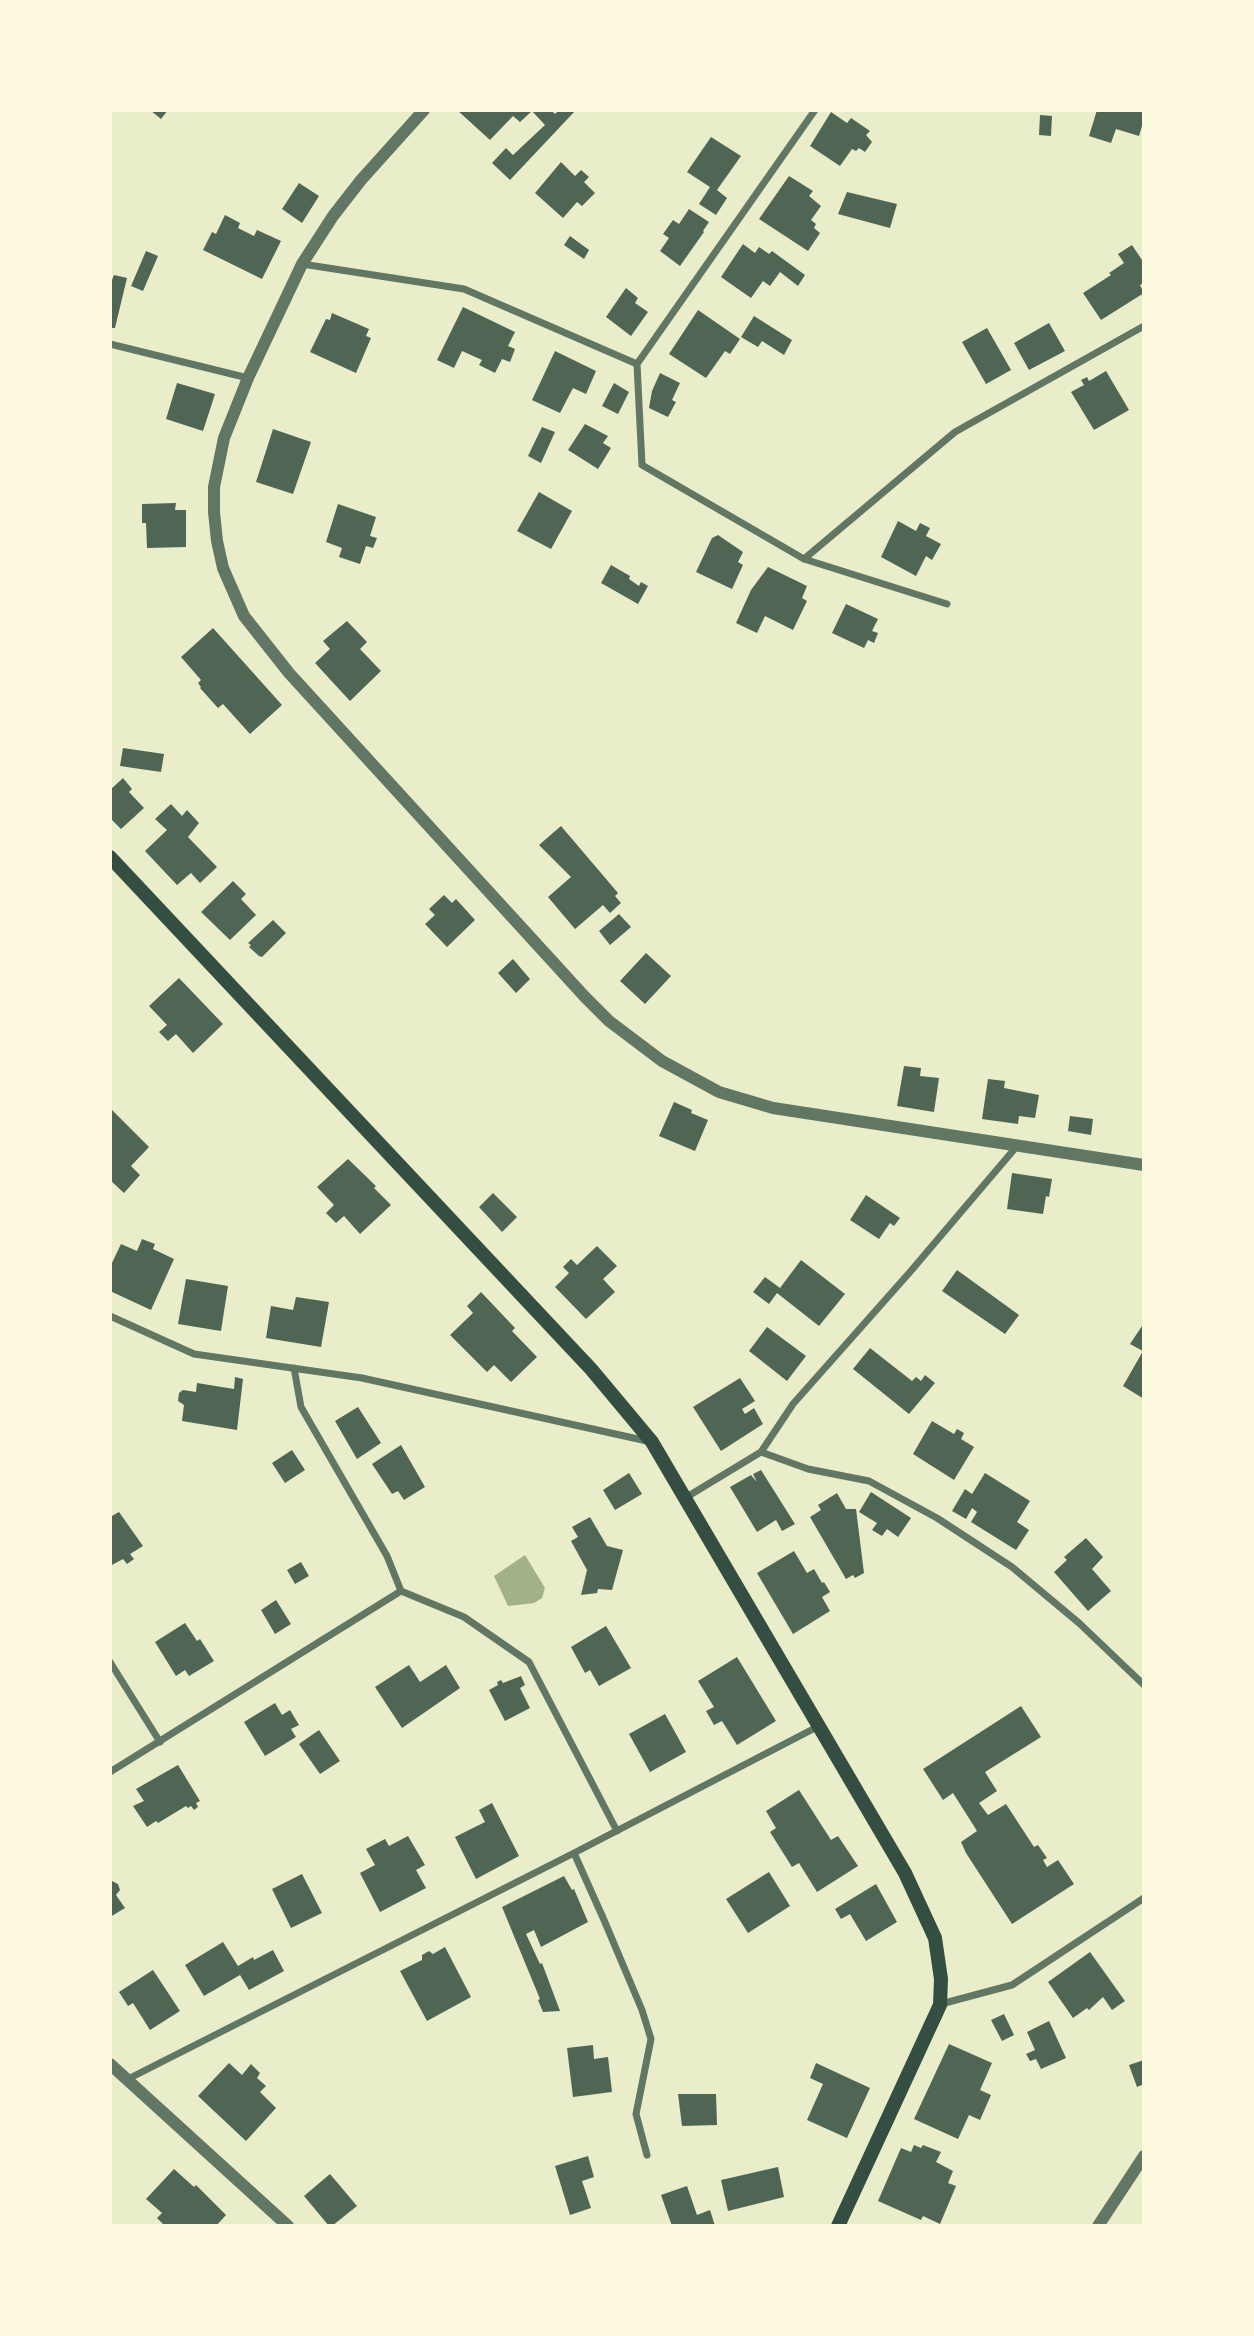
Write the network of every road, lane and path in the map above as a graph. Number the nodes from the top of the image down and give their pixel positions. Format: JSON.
{"nodes":[{"id":1,"x":424,"y":110,"type":"edge"},
{"id":2,"x":815,"y":110,"type":"edge"},
{"id":3,"x":302,"y":264,"type":"junction"},
{"id":4,"x":1144,"y":326,"type":"edge"},
{"id":5,"x":110,"y":344,"type":"edge"},
{"id":6,"x":637,"y":364,"type":"junction"},
{"id":7,"x":248,"y":378,"type":"junction"},
{"id":8,"x":804,"y":559,"type":"junction"},
{"id":9,"x":947,"y":604,"type":"dead end"},
{"id":10,"x":110,"y":857,"type":"edge"},
{"id":11,"x":1017,"y":1146,"type":"junction"},
{"id":12,"x":1144,"y":1165,"type":"edge"},
{"id":13,"x":110,"y":1316,"type":"edge"},
{"id":14,"x":294,"y":1368,"type":"junction"},
{"id":15,"x":652,"y":1442,"type":"junction"},
{"id":16,"x":761,"y":1452,"type":"junction"},
{"id":17,"x":684,"y":1499,"type":"junction"},
{"id":18,"x":401,"y":1591,"type":"junction"},
{"id":19,"x":110,"y":1662,"type":"edge"},
{"id":20,"x":1144,"y":1685,"type":"edge"},
{"id":21,"x":820,"y":1725,"type":"junction"},
{"id":22,"x":160,"y":1742,"type":"junction"},
{"id":23,"x":110,"y":1772,"type":"edge"},
{"id":24,"x":617,"y":1830,"type":"junction"},
{"id":25,"x":574,"y":1853,"type":"junction"},
{"id":26,"x":1144,"y":1898,"type":"edge"},
{"id":27,"x":940,"y":2004,"type":"junction"},
{"id":28,"x":110,"y":2064,"type":"edge"},
{"id":29,"x":128,"y":2079,"type":"junction"},
{"id":30,"x":647,"y":2155,"type":"dead end"},
{"id":31,"x":1144,"y":2156,"type":"edge"},
{"id":32,"x":288,"y":2226,"type":"edge"},
{"id":33,"x":838,"y":2226,"type":"edge"},
{"id":34,"x":1098,"y":2226,"type":"edge"}],
"edges":[{"from":1,"to":3,"type":"street"},
{"from":2,"to":6,"type":"street"},
{"from":3,"to":6,"type":"street"},
{"from":3,"to":7,"type":"street"},
{"from":4,"to":8,"type":"street"},
{"from":5,"to":7,"type":"street"},
{"from":6,"to":8,"type":"street"},
{"from":7,"to":11,"type":"street"},
{"from":8,"to":9,"type":"street"},
{"from":10,"to":15,"type":"main road"},
{"from":11,"to":12,"type":"street"},
{"from":11,"to":16,"type":"street"},
{"from":13,"to":14,"type":"street"},
{"from":14,"to":15,"type":"street"},
{"from":14,"to":18,"type":"street"},
{"from":15,"to":17,"type":"main road"},
{"from":16,"to":17,"type":"street"},
{"from":16,"to":20,"type":"street"},
{"from":17,"to":21,"type":"main road"},
{"from":18,"to":22,"type":"street"},
{"from":18,"to":24,"type":"street"},
{"from":19,"to":22,"type":"street"},
{"from":21,"to":24,"type":"street"},
{"from":21,"to":27,"type":"main road"},
{"from":22,"to":23,"type":"street"},
{"from":24,"to":25,"type":"street"},
{"from":25,"to":29,"type":"street"},
{"from":25,"to":30,"type":"street"},
{"from":26,"to":27,"type":"street"},
{"from":27,"to":33,"type":"main road"},
{"from":28,"to":29,"type":"street"},
{"from":29,"to":32,"type":"street"},
{"from":31,"to":34,"type":"street"}]}
